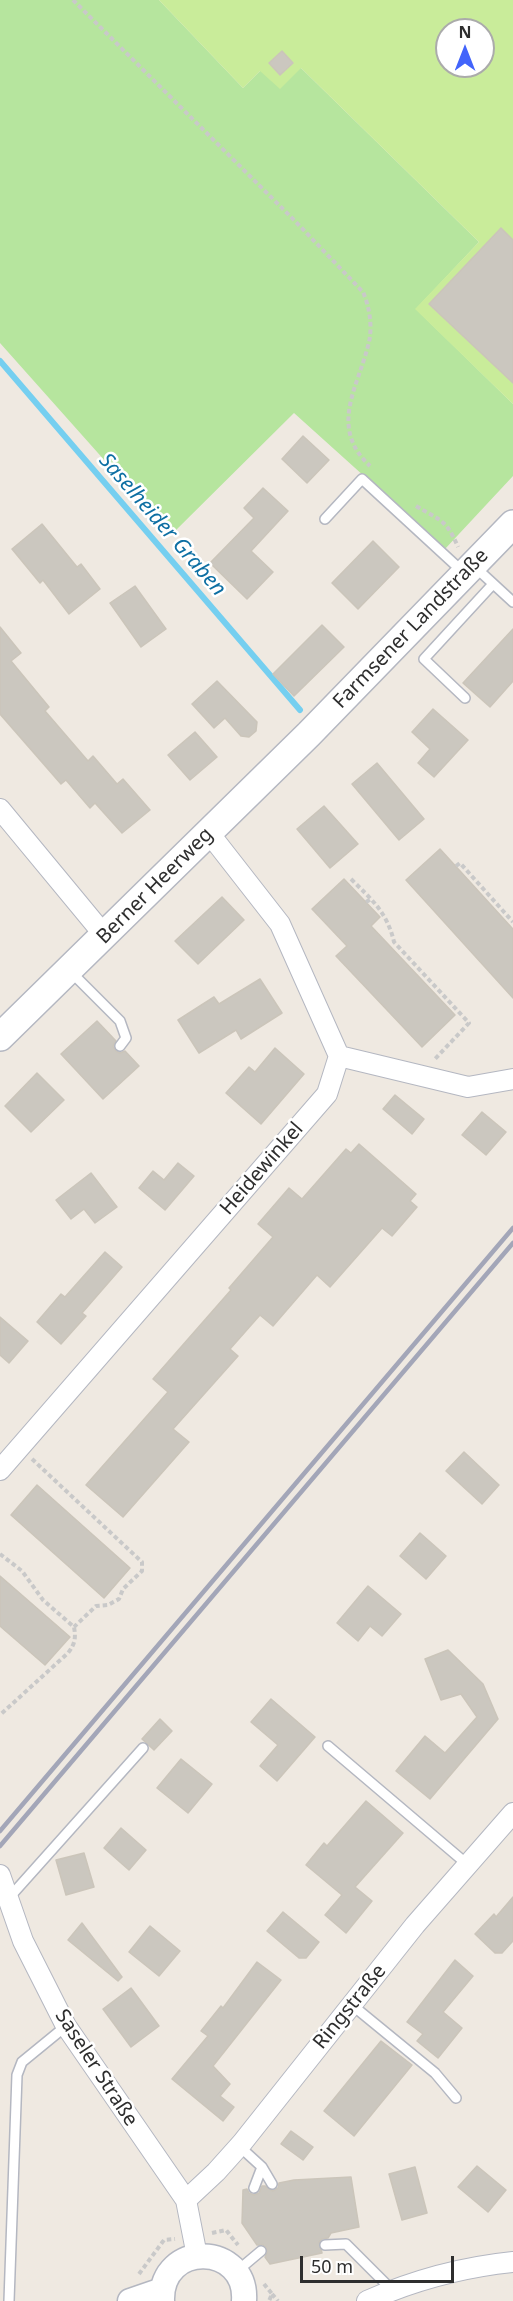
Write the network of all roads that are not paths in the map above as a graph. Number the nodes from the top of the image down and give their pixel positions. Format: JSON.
{"nodes":[{"id":1,"x":325,"y":519,"type":"dead end"},
{"id":2,"x":513,"y":524,"type":"edge"},
{"id":3,"x":469,"y":570,"type":"junction"},
{"id":4,"x":493,"y":584,"type":"junction"},
{"id":5,"x":513,"y":602,"type":"edge"},
{"id":6,"x":465,"y":698,"type":"dead end"},
{"id":7,"x":309,"y":734,"type":"joint"},
{"id":8,"x":0,"y":808,"type":"edge"},
{"id":9,"x":209,"y":833,"type":"junction"},
{"id":10,"x":105,"y":936,"type":"junction"},
{"id":11,"x":69,"y":970,"type":"junction"},
{"id":12,"x":0,"y":1037,"type":"edge"},
{"id":13,"x":120,"y":1046,"type":"dead end"},
{"id":14,"x":339,"y":1056,"type":"junction"},
{"id":15,"x":513,"y":1079,"type":"edge"},
{"id":16,"x":0,"y":1470,"type":"edge"},
{"id":17,"x":328,"y":1746,"type":"dead end"},
{"id":18,"x":143,"y":1748,"type":"dead end"},
{"id":19,"x":513,"y":1813,"type":"edge"},
{"id":20,"x":468,"y":1865,"type":"junction"},
{"id":21,"x":0,"y":1875,"type":"edge"},
{"id":22,"x":9,"y":1902,"type":"junction"},
{"id":23,"x":352,"y":2005,"type":"junction"},
{"id":24,"x":66,"y":2026,"type":"junction"},
{"id":25,"x":456,"y":2098,"type":"dead end"},
{"id":26,"x":239,"y":2146,"type":"junction"},
{"id":27,"x":262,"y":2167,"type":"junction"},
{"id":28,"x":272,"y":2184,"type":"dead end"},
{"id":29,"x":254,"y":2188,"type":"dead end"},
{"id":30,"x":186,"y":2200,"type":"junction"},
{"id":31,"x":325,"y":2245,"type":"dead end"},
{"id":32,"x":261,"y":2251,"type":"dead end"},
{"id":33,"x":197,"y":2256,"type":"junction"},
{"id":34,"x":513,"y":2262,"type":"edge"},
{"id":35,"x":236,"y":2272,"type":"junction"},
{"id":36,"x":393,"y":2291,"type":"junction"},
{"id":37,"x":162,"y":2295,"type":"edge"},
{"id":38,"x":9,"y":2301,"type":"edge"},
{"id":39,"x":130,"y":2301,"type":"edge"},
{"id":40,"x":244,"y":2301,"type":"edge"},
{"id":41,"x":367,"y":2301,"type":"edge"}],
"edges":[{"from":1,"to":3,"type":"lane"},
{"from":2,"to":3,"type":"main road","name":"Farmsener Landstraße"},
{"from":3,"to":4,"type":"lane"},
{"from":3,"to":7,"type":"main road","name":"Farmsener Landstraße"},
{"from":4,"to":5,"type":"lane"},
{"from":4,"to":6,"type":"lane"},
{"from":7,"to":9,"type":"main road","name":"Berner Heerweg"},
{"from":8,"to":10,"type":"street"},
{"from":9,"to":10,"type":"main road","name":"Berner Heerweg"},
{"from":9,"to":14,"type":"street"},
{"from":10,"to":11,"type":"main road","name":"Berner Heerweg"},
{"from":11,"to":12,"type":"main road","name":"Berner Heerweg"},
{"from":11,"to":13,"type":"lane"},
{"from":14,"to":15,"type":"street"},
{"from":14,"to":16,"type":"street","name":"Heidewinkel"},
{"from":17,"to":20,"type":"lane"},
{"from":18,"to":22,"type":"lane"},
{"from":19,"to":20,"type":"street","name":"Ringstraße"},
{"from":20,"to":23,"type":"street","name":"Ringstraße"},
{"from":21,"to":22,"type":"street","name":"Saseler Straße"},
{"from":22,"to":24,"type":"street","name":"Saseler Straße"},
{"from":23,"to":25,"type":"lane"},
{"from":23,"to":26,"type":"street","name":"Ringstraße"},
{"from":24,"to":30,"type":"street","name":"Saseler Straße"},
{"from":24,"to":38,"type":"lane"},
{"from":26,"to":27,"type":"lane"},
{"from":26,"to":30,"type":"street","name":"Ringstraße"},
{"from":27,"to":28,"type":"lane"},
{"from":27,"to":29,"type":"lane"},
{"from":30,"to":33,"type":"street","name":"Saseler Straße"},
{"from":31,"to":36,"type":"lane"},
{"from":32,"to":35,"type":"lane"},
{"from":33,"to":35,"type":"street"},
{"from":33,"to":37,"type":"street"},
{"from":34,"to":36,"type":"street"},
{"from":35,"to":40,"type":"street"},
{"from":36,"to":41,"type":"street"},
{"from":37,"to":39,"type":"street"}]}
